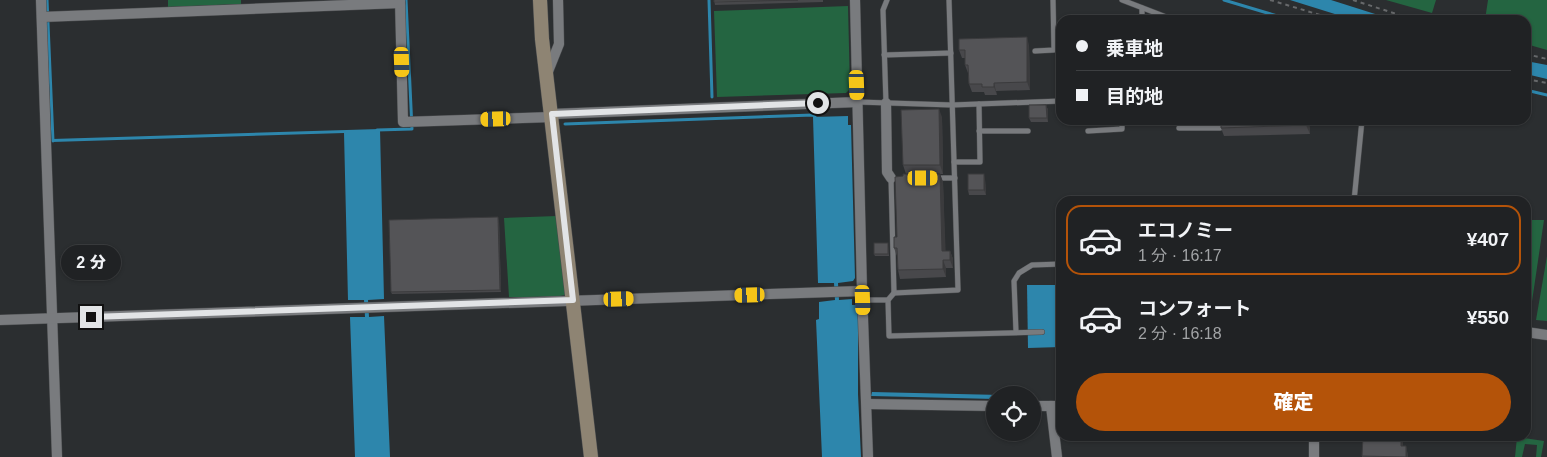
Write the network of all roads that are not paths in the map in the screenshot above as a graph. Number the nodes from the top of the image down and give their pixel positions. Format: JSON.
{"nodes":[{"id":1,"x":41,"y":0,"type":"edge"},
{"id":2,"x":540,"y":0,"type":"edge"},
{"id":3,"x":558,"y":0,"type":"edge"},
{"id":4,"x":854,"y":0,"type":"edge"},
{"id":5,"x":883,"y":0,"type":"edge"},
{"id":6,"x":887,"y":0,"type":"edge"},
{"id":7,"x":949,"y":0,"type":"edge"},
{"id":8,"x":1054,"y":0,"type":"edge"},
{"id":9,"x":1122,"y":0,"type":"edge"},
{"id":10,"x":400,"y":1,"type":"edge"},
{"id":11,"x":1142,"y":8,"type":"junction"},
{"id":12,"x":883,"y":10,"type":"junction"},
{"id":13,"x":1142,"y":15,"type":"edge"},
{"id":14,"x":1161,"y":15,"type":"edge"},
{"id":15,"x":42,"y":17,"type":"junction"},
{"id":16,"x":1035,"y":51,"type":"dead end"},
{"id":17,"x":951,"y":53,"type":"junction"},
{"id":18,"x":884,"y":55,"type":"junction"},
{"id":19,"x":546,"y":75,"type":"junction"},
{"id":20,"x":1056,"y":101,"type":"edge"},
{"id":21,"x":858,"y":102,"type":"junction"},
{"id":22,"x":886,"y":103,"type":"junction"},
{"id":23,"x":952,"y":104,"type":"junction"},
{"id":24,"x":979,"y":104,"type":"junction"},
{"id":25,"x":552,"y":116,"type":"junction"},
{"id":26,"x":1122,"y":125,"type":"edge"},
{"id":27,"x":1220,"y":125,"type":"edge"},
{"id":28,"x":1362,"y":125,"type":"edge"},
{"id":29,"x":1180,"y":128,"type":"dead end"},
{"id":30,"x":1028,"y":130,"type":"dead end"},
{"id":31,"x":1088,"y":130,"type":"dead end"},
{"id":32,"x":979,"y":131,"type":"junction"},
{"id":33,"x":954,"y":162,"type":"junction"},
{"id":34,"x":895,"y":178,"type":"joint"},
{"id":35,"x":927,"y":178,"type":"edge"},
{"id":36,"x":955,"y":178,"type":"junction"},
{"id":37,"x":1354,"y":196,"type":"edge"},
{"id":38,"x":1056,"y":264,"type":"edge"},
{"id":39,"x":894,"y":293,"type":"junction"},
{"id":40,"x":863,"y":295,"type":"junction"},
{"id":41,"x":573,"y":300,"type":"junction"},
{"id":42,"x":888,"y":300,"type":"junction"},
{"id":43,"x":52,"y":318,"type":"junction"},
{"id":44,"x":0,"y":320,"type":"edge"},
{"id":45,"x":1016,"y":332,"type":"junction"},
{"id":46,"x":1042,"y":332,"type":"dead end"},
{"id":47,"x":1531,"y":333,"type":"edge"},
{"id":48,"x":1547,"y":335,"type":"edge"},
{"id":49,"x":867,"y":404,"type":"junction"},
{"id":50,"x":986,"y":406,"type":"edge"},
{"id":51,"x":1041,"y":406,"type":"edge"},
{"id":52,"x":1056,"y":406,"type":"edge"},
{"id":53,"x":1057,"y":441,"type":"edge"},
{"id":54,"x":1314,"y":441,"type":"edge"},
{"id":55,"x":57,"y":457,"type":"edge"},
{"id":56,"x":591,"y":457,"type":"edge"},
{"id":57,"x":868,"y":457,"type":"edge"},
{"id":58,"x":1057,"y":457,"type":"edge"},
{"id":59,"x":1314,"y":457,"type":"edge"}],
"edges":[{"from":1,"to":15,"type":"street"},
{"from":2,"to":19,"type":"street"},
{"from":3,"to":19,"type":"street"},
{"from":4,"to":21,"type":"street"},
{"from":5,"to":12,"type":"lane"},
{"from":6,"to":12,"type":"lane"},
{"from":7,"to":17,"type":"lane"},
{"from":8,"to":16,"type":"lane"},
{"from":9,"to":11,"type":"lane"},
{"from":10,"to":15,"type":"street"},
{"from":10,"to":25,"type":"street"},
{"from":11,"to":13,"type":"lane"},
{"from":11,"to":14,"type":"lane"},
{"from":12,"to":18,"type":"lane"},
{"from":15,"to":43,"type":"street"},
{"from":17,"to":18,"type":"lane"},
{"from":17,"to":23,"type":"lane"},
{"from":18,"to":22,"type":"lane"},
{"from":19,"to":25,"type":"street"},
{"from":20,"to":24,"type":"lane"},
{"from":21,"to":22,"type":"lane"},
{"from":21,"to":25,"type":"street"},
{"from":21,"to":40,"type":"street"},
{"from":22,"to":23,"type":"lane"},
{"from":22,"to":34,"type":"street"},
{"from":23,"to":24,"type":"lane"},
{"from":23,"to":33,"type":"lane"},
{"from":24,"to":32,"type":"lane"},
{"from":25,"to":41,"type":"street"},
{"from":26,"to":31,"type":"lane"},
{"from":27,"to":29,"type":"lane"},
{"from":28,"to":37,"type":"lane"},
{"from":30,"to":32,"type":"lane"},
{"from":32,"to":33,"type":"lane"},
{"from":33,"to":36,"type":"lane"},
{"from":34,"to":39,"type":"lane"},
{"from":35,"to":36,"type":"lane"},
{"from":36,"to":39,"type":"lane"},
{"from":38,"to":45,"type":"lane"},
{"from":39,"to":42,"type":"lane"},
{"from":40,"to":41,"type":"street"},
{"from":40,"to":42,"type":"lane"},
{"from":40,"to":49,"type":"street"},
{"from":41,"to":43,"type":"street"},
{"from":41,"to":56,"type":"street"},
{"from":42,"to":45,"type":"lane"},
{"from":43,"to":44,"type":"street"},
{"from":43,"to":55,"type":"street"},
{"from":45,"to":46,"type":"lane"},
{"from":47,"to":48,"type":"street"},
{"from":49,"to":50,"type":"street"},
{"from":49,"to":57,"type":"street"},
{"from":51,"to":52,"type":"street"},
{"from":53,"to":58,"type":"street"},
{"from":54,"to":59,"type":"street"}]}
